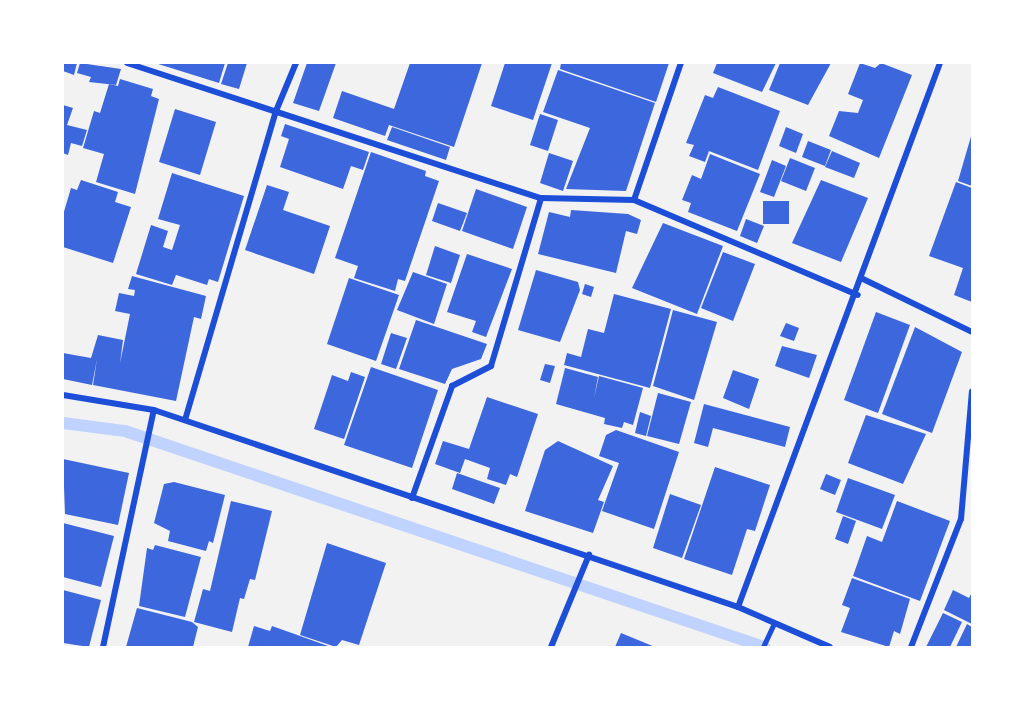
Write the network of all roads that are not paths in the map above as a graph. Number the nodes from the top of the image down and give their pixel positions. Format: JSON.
{"nodes":[{"id":1,"x":127,"y":63,"type":"edge"},
{"id":2,"x":296,"y":63,"type":"edge"},
{"id":3,"x":681,"y":63,"type":"edge"},
{"id":4,"x":940,"y":63,"type":"edge"},
{"id":5,"x":276,"y":111,"type":"junction"},
{"id":6,"x":541,"y":198,"type":"junction"},
{"id":7,"x":634,"y":200,"type":"junction"},
{"id":8,"x":863,"y":279,"type":"junction"},
{"id":9,"x":858,"y":295,"type":"junction"},
{"id":10,"x":972,"y":332,"type":"edge"},
{"id":11,"x":972,"y":391,"type":"edge"},
{"id":12,"x":63,"y":395,"type":"edge"},
{"id":13,"x":154,"y":410,"type":"junction"},
{"id":14,"x":184,"y":420,"type":"junction"},
{"id":15,"x":412,"y":498,"type":"junction"},
{"id":16,"x":589,"y":555,"type":"junction"},
{"id":17,"x":738,"y":607,"type":"junction"},
{"id":18,"x":774,"y":623,"type":"junction"},
{"id":19,"x":103,"y":647,"type":"edge"},
{"id":20,"x":551,"y":647,"type":"edge"},
{"id":21,"x":763,"y":647,"type":"edge"},
{"id":22,"x":830,"y":647,"type":"edge"},
{"id":23,"x":911,"y":647,"type":"edge"}],
"edges":[{"from":1,"to":5,"type":"street"},
{"from":2,"to":5,"type":"street"},
{"from":3,"to":7,"type":"street"},
{"from":4,"to":8,"type":"street"},
{"from":5,"to":6,"type":"street"},
{"from":5,"to":14,"type":"street"},
{"from":6,"to":7,"type":"street"},
{"from":6,"to":15,"type":"street"},
{"from":7,"to":9,"type":"street"},
{"from":8,"to":9,"type":"street"},
{"from":8,"to":10,"type":"street"},
{"from":9,"to":17,"type":"street"},
{"from":11,"to":23,"type":"street"},
{"from":12,"to":13,"type":"street"},
{"from":13,"to":14,"type":"street"},
{"from":13,"to":19,"type":"street"},
{"from":14,"to":15,"type":"street"},
{"from":15,"to":16,"type":"street"},
{"from":16,"to":17,"type":"street"},
{"from":16,"to":20,"type":"street"},
{"from":17,"to":18,"type":"street"},
{"from":18,"to":21,"type":"lane"},
{"from":18,"to":22,"type":"street"}]}
